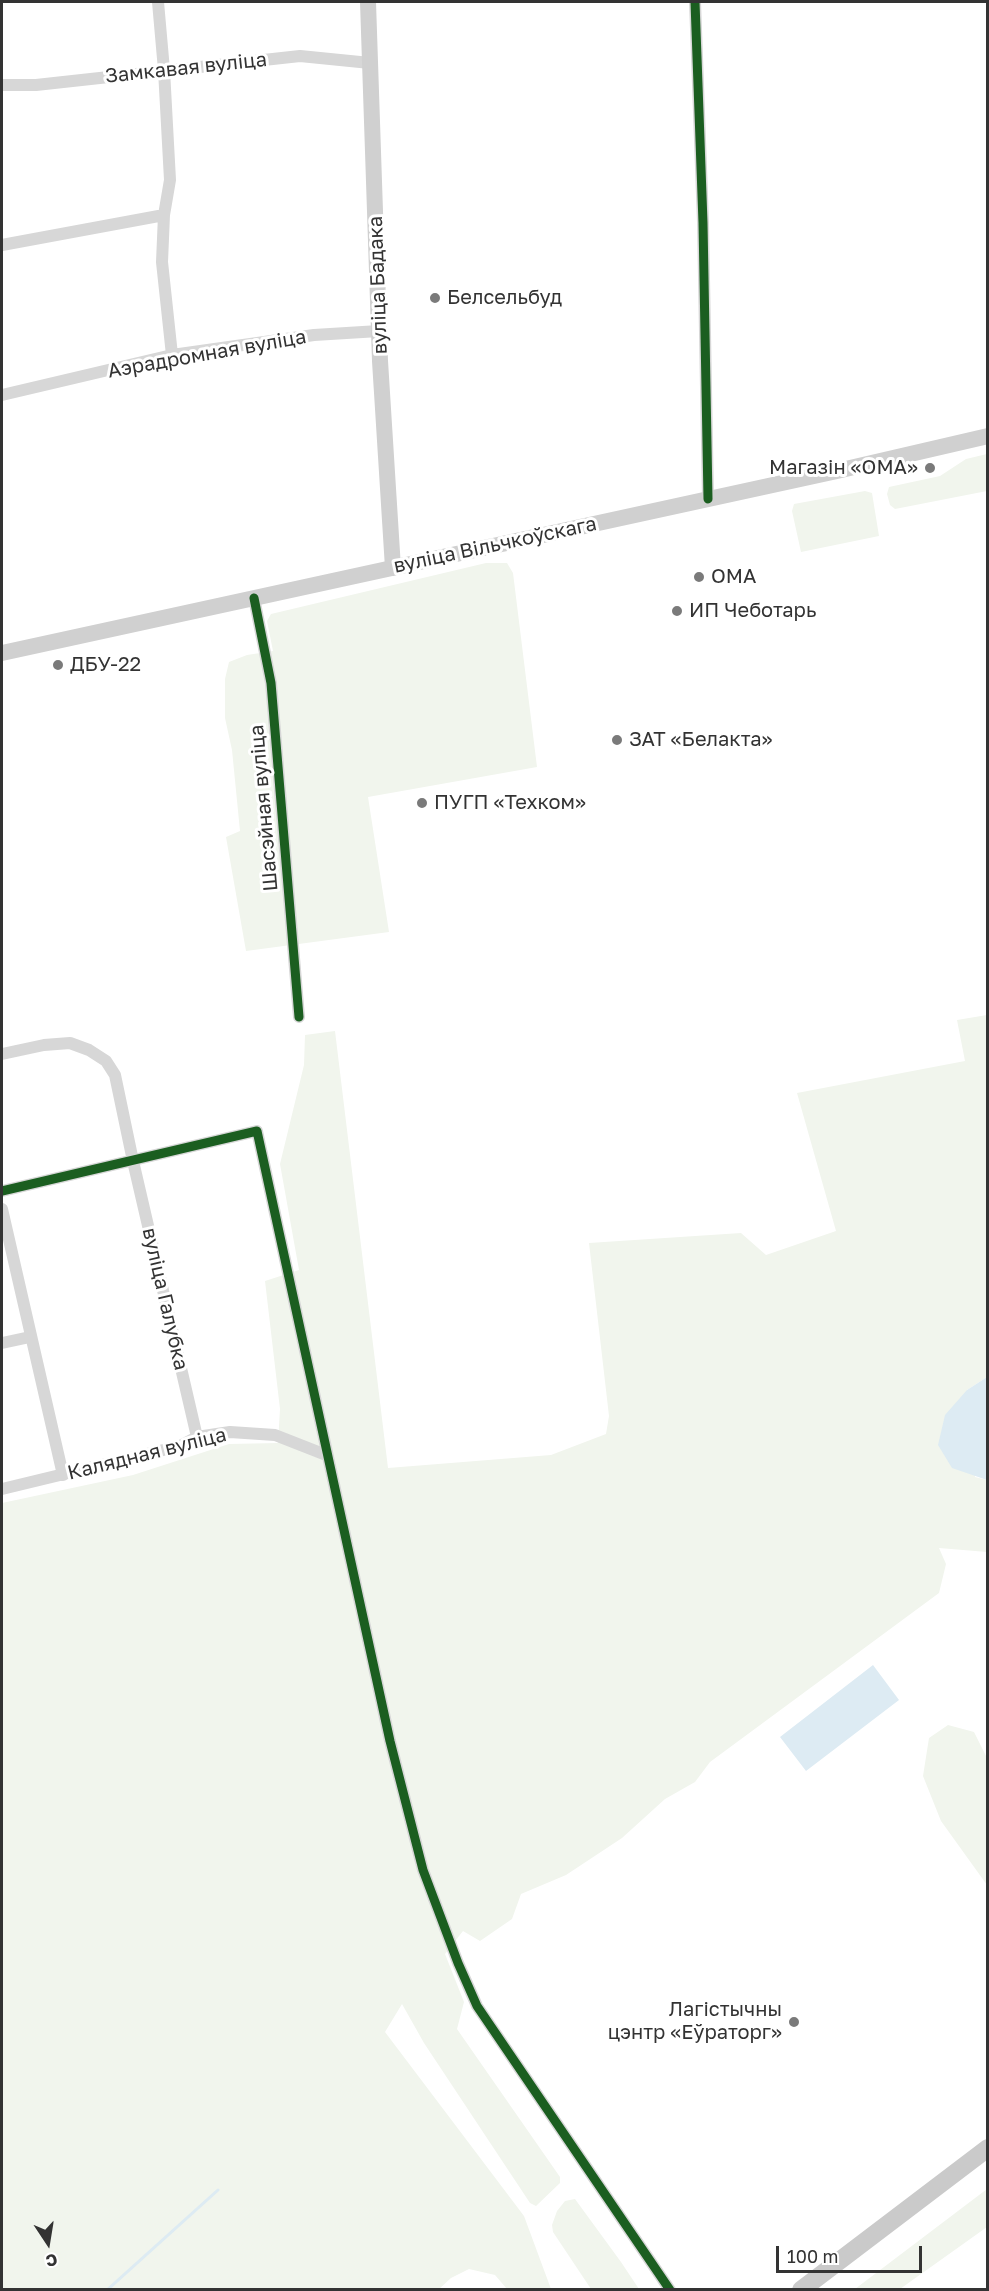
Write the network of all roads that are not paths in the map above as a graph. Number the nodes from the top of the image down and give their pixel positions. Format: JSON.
{"nodes":[{"id":1,"x":158,"y":2,"type":"edge"},
{"id":2,"x":368,"y":2,"type":"edge"},
{"id":3,"x":695,"y":2,"type":"edge"},
{"id":4,"x":370,"y":63,"type":"junction"},
{"id":5,"x":164,"y":70,"type":"junction"},
{"id":6,"x":2,"y":85,"type":"edge"},
{"id":7,"x":165,"y":216,"type":"junction"},
{"id":8,"x":2,"y":245,"type":"edge"},
{"id":9,"x":379,"y":331,"type":"junction"},
{"id":10,"x":172,"y":356,"type":"junction"},
{"id":11,"x":2,"y":395,"type":"edge"},
{"id":12,"x":987,"y":436,"type":"edge"},
{"id":13,"x":708,"y":499,"type":"junction"},
{"id":14,"x":393,"y":568,"type":"junction"},
{"id":15,"x":254,"y":598,"type":"junction"},
{"id":16,"x":2,"y":653,"type":"edge"},
{"id":17,"x":299,"y":1017,"type":"dead end"},
{"id":18,"x":2,"y":1054,"type":"edge"},
{"id":19,"x":133,"y":1161,"type":"junction"},
{"id":20,"x":2,"y":1191,"type":"edge"},
{"id":21,"x":2,"y":1209,"type":"edge"},
{"id":22,"x":30,"y":1337,"type":"junction"},
{"id":23,"x":2,"y":1343,"type":"edge"},
{"id":24,"x":197,"y":1437,"type":"junction"},
{"id":25,"x":326,"y":1455,"type":"junction"},
{"id":26,"x":63,"y":1475,"type":"junction"},
{"id":27,"x":2,"y":1489,"type":"edge"},
{"id":28,"x":987,"y":2148,"type":"edge"},
{"id":29,"x":670,"y":2289,"type":"edge"},
{"id":30,"x":801,"y":2289,"type":"edge"}],
"edges":[{"from":1,"to":5,"type":"street"},
{"from":2,"to":4,"type":"main road","name":"вуліца Бадака"},
{"from":3,"to":13,"type":"street"},
{"from":4,"to":5,"type":"street","name":"Замкавая вуліца"},
{"from":4,"to":9,"type":"main road","name":"вуліца Бадака"},
{"from":5,"to":6,"type":"street","name":"Замкавая вуліца"},
{"from":5,"to":7,"type":"street"},
{"from":7,"to":8,"type":"street"},
{"from":7,"to":10,"type":"street"},
{"from":9,"to":10,"type":"street","name":"Аэрадромная вуліца"},
{"from":9,"to":14,"type":"main road","name":"вуліца Бадака"},
{"from":10,"to":11,"type":"street","name":"Аэрадромная вуліца"},
{"from":12,"to":13,"type":"main road","name":"вуліца Вільчкоўскага"},
{"from":13,"to":14,"type":"main road","name":"вуліца Вільчкоўскага"},
{"from":14,"to":15,"type":"main road","name":"вуліца Вільчкоўскага"},
{"from":15,"to":16,"type":"main road","name":"вуліца Вільчкоўскага"},
{"from":15,"to":17,"type":"street","name":"Шасэйная вуліца"},
{"from":18,"to":19,"type":"street","name":"вуліца Галубка"},
{"from":19,"to":20,"type":"street"},
{"from":19,"to":24,"type":"street","name":"вуліца Галубка"},
{"from":19,"to":25,"type":"street"},
{"from":21,"to":22,"type":"street"},
{"from":22,"to":23,"type":"street"},
{"from":22,"to":26,"type":"street"},
{"from":24,"to":25,"type":"street","name":"Калядная вуліца"},
{"from":24,"to":26,"type":"street","name":"Калядная вуліца"},
{"from":25,"to":29,"type":"street"},
{"from":26,"to":27,"type":"street","name":"Калядная вуліца"},
{"from":28,"to":30,"type":"main road"}]}
